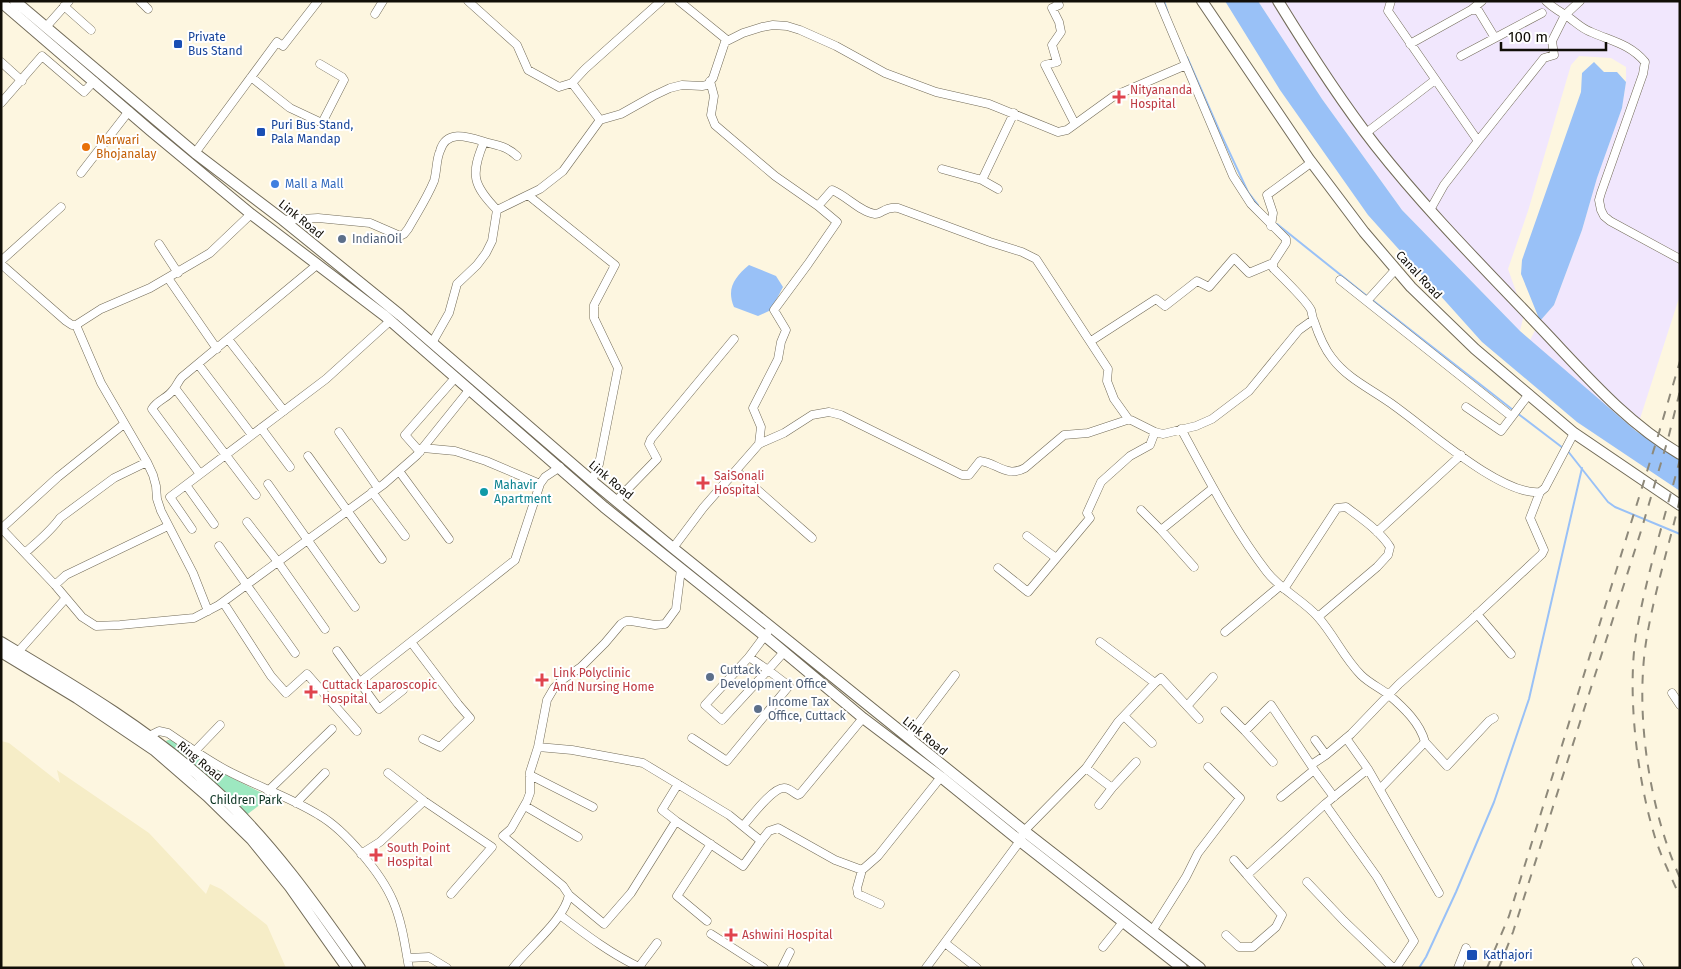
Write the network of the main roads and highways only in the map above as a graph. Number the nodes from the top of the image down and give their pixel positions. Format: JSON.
{"nodes":[{"id":1,"x":15,"y":1,"type":"edge"},
{"id":2,"x":1202,"y":1,"type":"edge"},
{"id":3,"x":1278,"y":1,"type":"edge"},
{"id":4,"x":1,"y":2,"type":"edge"},
{"id":5,"x":1680,"y":454,"type":"edge"},
{"id":6,"x":567,"y":468,"type":"junction"},
{"id":7,"x":1680,"y":505,"type":"edge"},
{"id":8,"x":1,"y":642,"type":"edge"},
{"id":9,"x":1,"y":652,"type":"edge"},
{"id":10,"x":1022,"y":836,"type":"junction"},
{"id":11,"x":1176,"y":966,"type":"edge"},
{"id":12,"x":347,"y":968,"type":"edge"},
{"id":13,"x":360,"y":968,"type":"edge"},
{"id":14,"x":1200,"y":968,"type":"edge"}],
"edges":[{"from":1,"to":6,"type":"main road","name":"Link Road"},
{"from":2,"to":7,"type":"main road","name":"Canal Road"},
{"from":3,"to":5,"type":"main road"},
{"from":4,"to":6,"type":"main road","name":"Link Road"},
{"from":6,"to":10,"type":"main road","name":"Link Road"},
{"from":6,"to":10,"type":"main road","name":"Link Road"},
{"from":8,"to":13,"type":"main road","name":"Ring Road"},
{"from":9,"to":12,"type":"main road","name":"Ring Road"},
{"from":10,"to":11,"type":"main road","name":"Link Road"},
{"from":10,"to":14,"type":"main road","name":"Link Road"}]}
